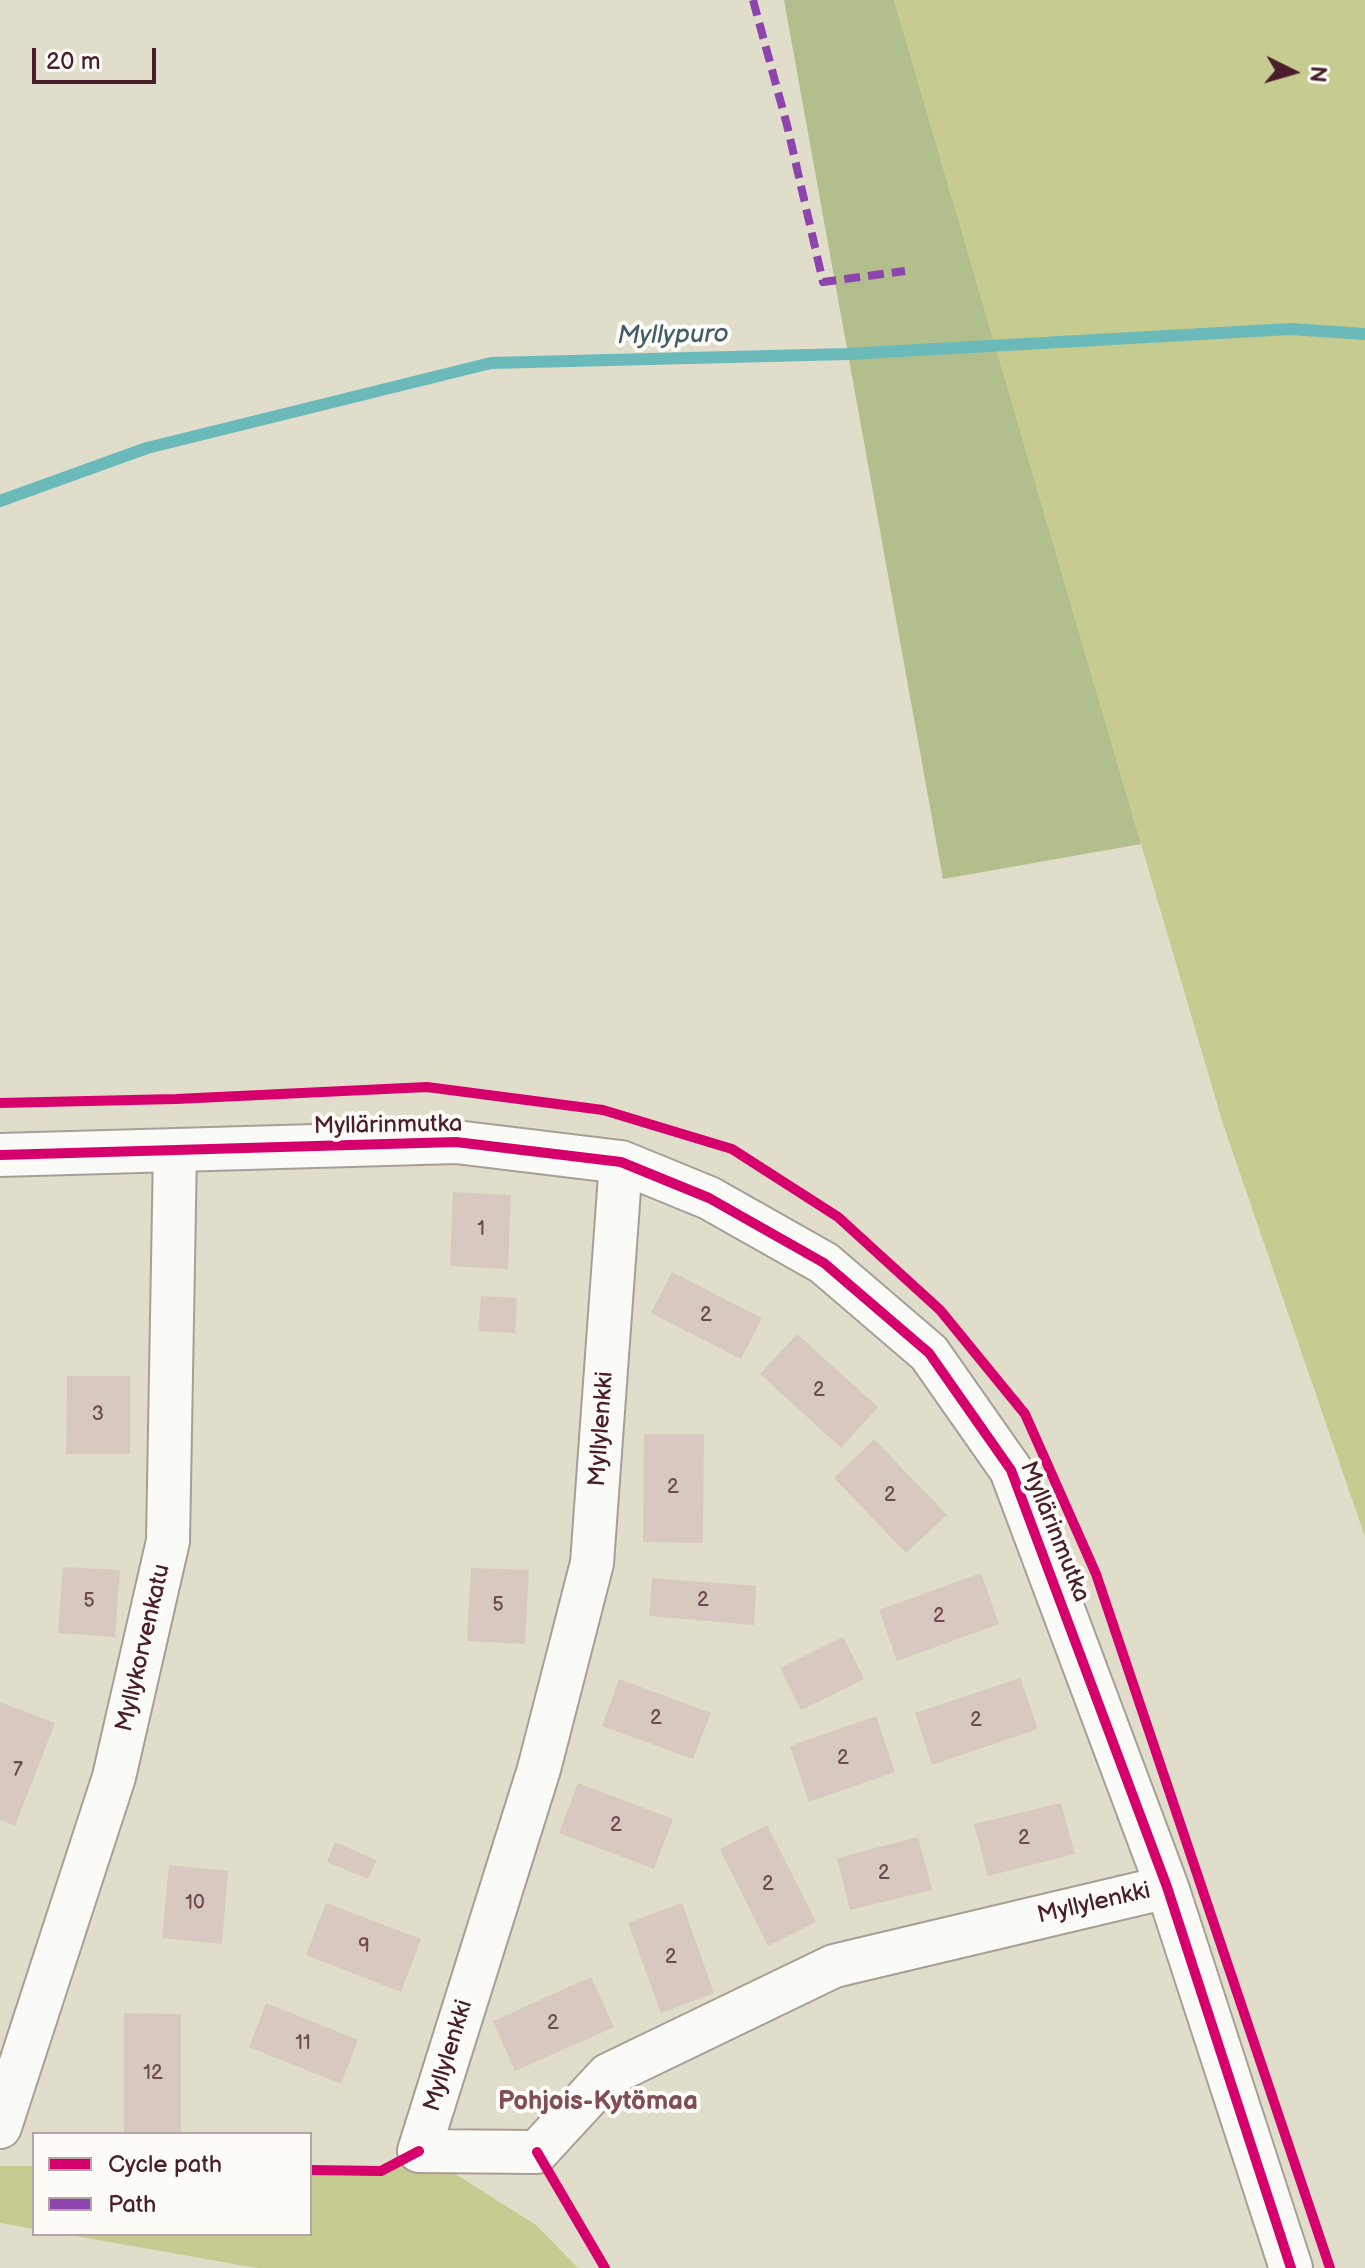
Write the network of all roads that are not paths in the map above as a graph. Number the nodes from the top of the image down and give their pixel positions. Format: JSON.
{"nodes":[{"id":1,"x":175,"y":1151,"type":"junction"},
{"id":2,"x":0,"y":1155,"type":"edge"},
{"id":3,"x":621,"y":1162,"type":"junction"},
{"id":4,"x":1167,"y":1887,"type":"junction"},
{"id":5,"x":0,"y":2127,"type":"edge"},
{"id":6,"x":1282,"y":2266,"type":"edge"}],
"edges":[{"from":1,"to":2,"type":"street","name":"Myllärinmutka"},
{"from":1,"to":3,"type":"street","name":"Myllärinmutka"},
{"from":1,"to":5,"type":"street","name":"Myllykorvenkatu"},
{"from":3,"to":4,"type":"street","name":"Myllärinmutka"},
{"from":3,"to":4,"type":"street","name":"Myllylenkki"},
{"from":4,"to":6,"type":"street","name":"Myllärinmutka"}]}
